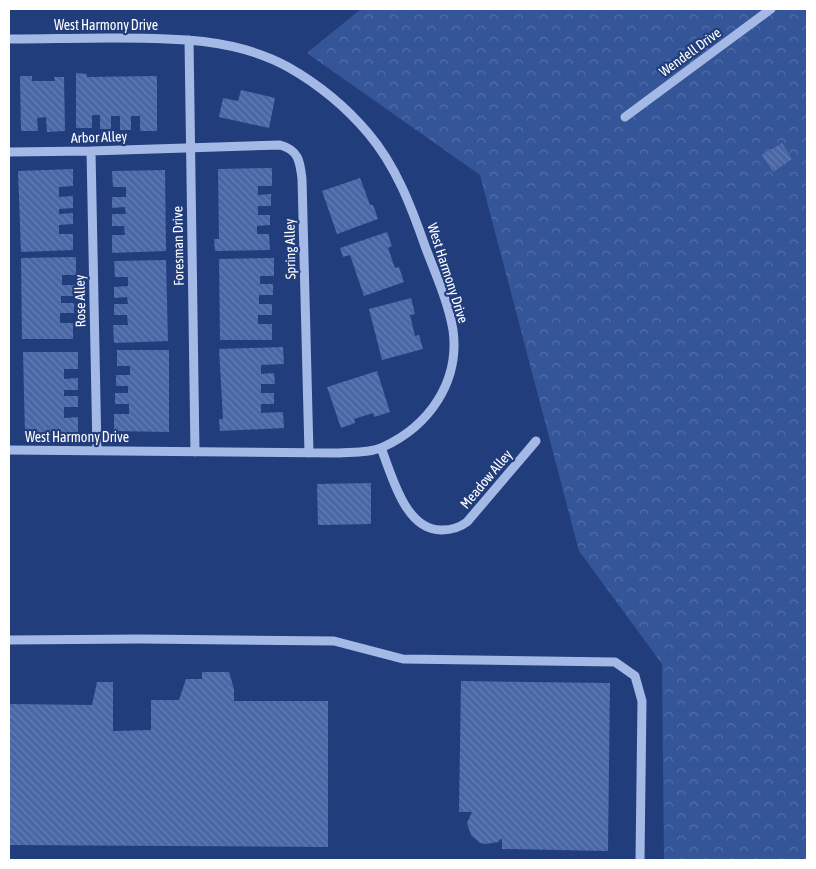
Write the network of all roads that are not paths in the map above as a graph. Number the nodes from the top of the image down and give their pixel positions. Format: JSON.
{"nodes":[{"id":1,"x":772,"y":9,"type":"edge"},
{"id":2,"x":9,"y":39,"type":"edge"},
{"id":3,"x":189,"y":40,"type":"junction"},
{"id":4,"x":624,"y":117,"type":"dead end"},
{"id":5,"x":191,"y":147,"type":"junction"},
{"id":6,"x":91,"y":151,"type":"junction"},
{"id":7,"x":9,"y":152,"type":"edge"},
{"id":8,"x":536,"y":441,"type":"dead end"},
{"id":9,"x":381,"y":448,"type":"junction"},
{"id":10,"x":9,"y":450,"type":"edge"},
{"id":11,"x":97,"y":451,"type":"junction"},
{"id":12,"x":195,"y":452,"type":"junction"},
{"id":13,"x":309,"y":453,"type":"junction"},
{"id":14,"x":9,"y":640,"type":"edge"},
{"id":15,"x":640,"y":860,"type":"edge"}],
"edges":[{"from":1,"to":4,"type":"street","name":"Wendell Drive"},
{"from":2,"to":3,"type":"street","name":"West Harmony Drive"},
{"from":3,"to":5,"type":"street","name":"Foresman Drive"},
{"from":3,"to":9,"type":"street","name":"West Harmony Drive"},
{"from":5,"to":6,"type":"street","name":"Arbor Alley"},
{"from":5,"to":12,"type":"street","name":"Foresman Drive"},
{"from":5,"to":13,"type":"street","name":"Spring Alley"},
{"from":6,"to":7,"type":"street","name":"Arbor Alley"},
{"from":6,"to":11,"type":"street","name":"Rose Alley"},
{"from":8,"to":9,"type":"street","name":"Meadow Alley"},
{"from":9,"to":13,"type":"street","name":"West Harmony Drive"},
{"from":10,"to":11,"type":"street","name":"West Harmony Drive"},
{"from":11,"to":12,"type":"street","name":"West Harmony Drive"},
{"from":12,"to":13,"type":"street","name":"West Harmony Drive"},
{"from":14,"to":15,"type":"street"}]}
